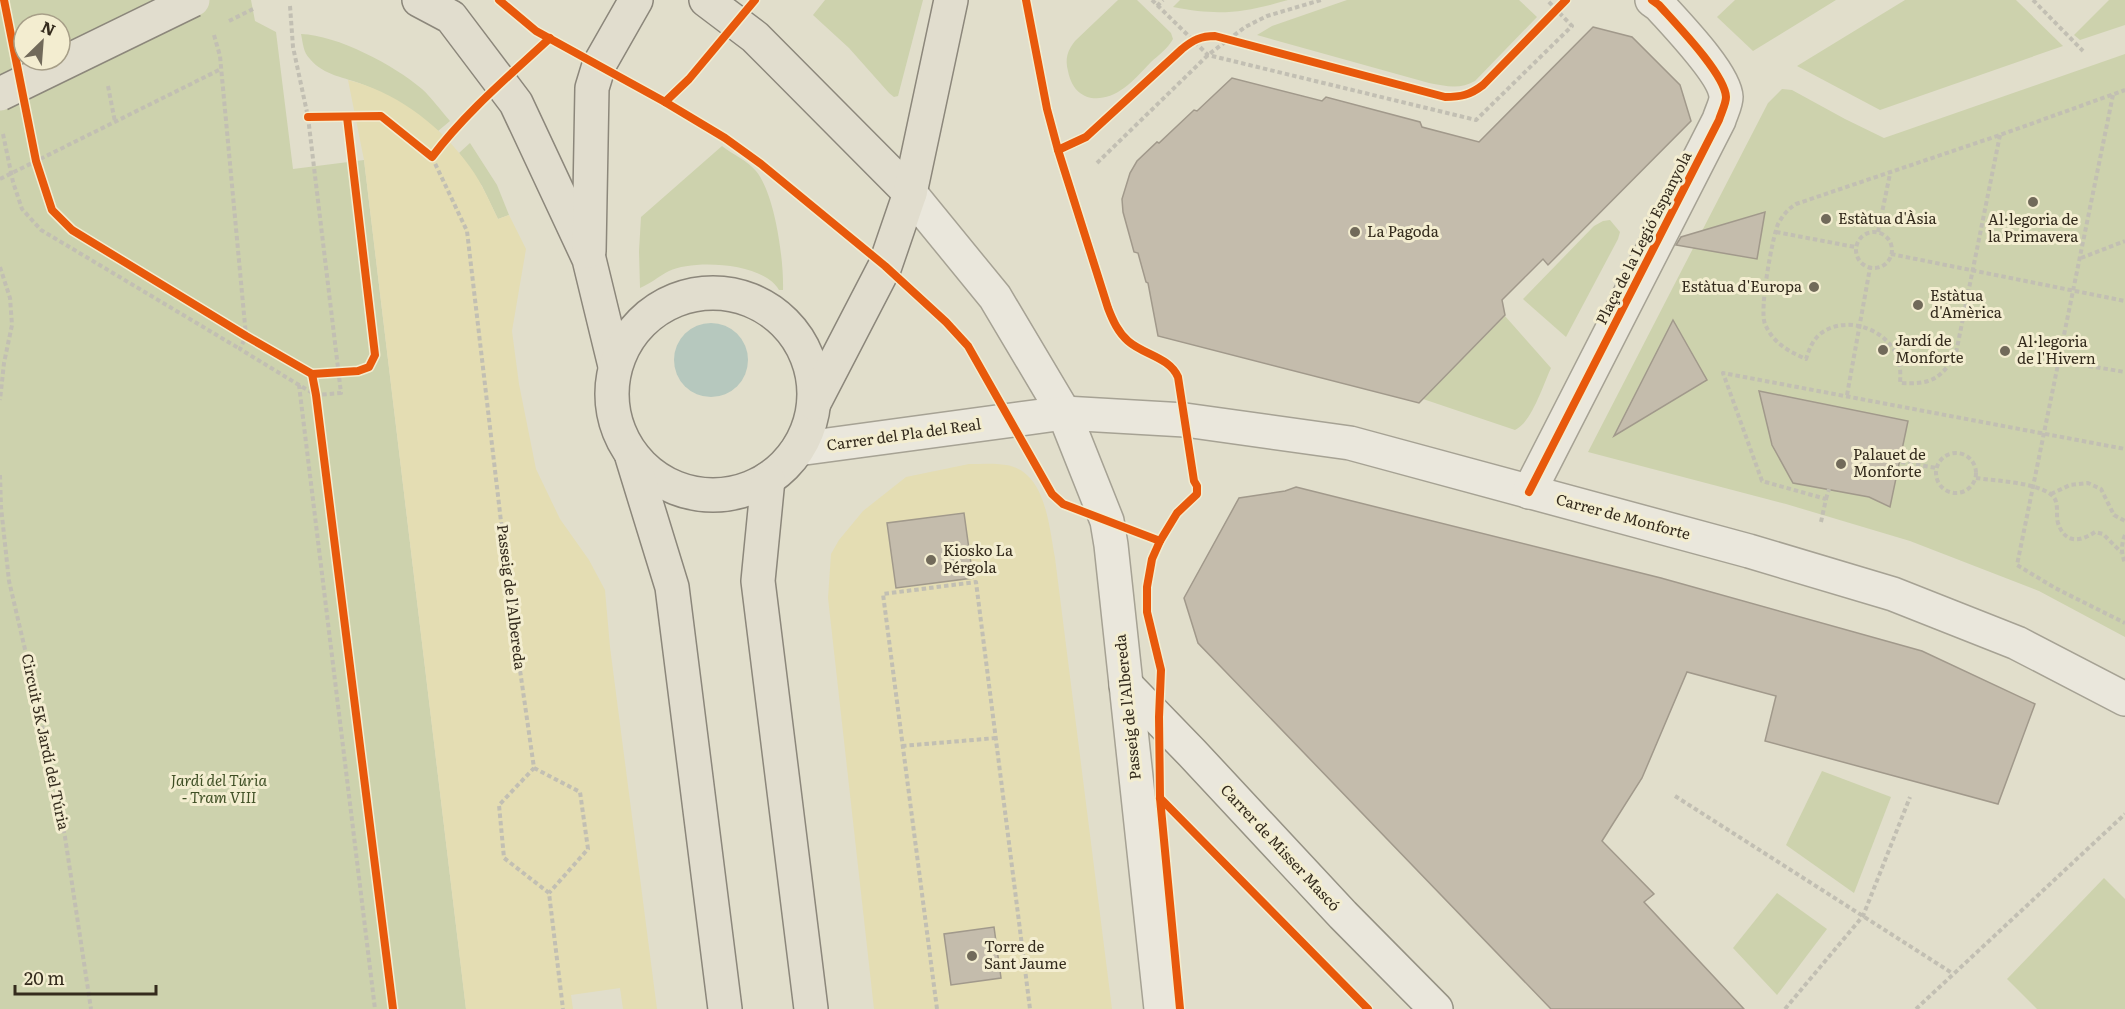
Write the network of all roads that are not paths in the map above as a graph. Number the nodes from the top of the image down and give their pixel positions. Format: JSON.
{"nodes":[{"id":1,"x":194,"y":0,"type":"edge"},
{"id":2,"x":419,"y":0,"type":"edge"},
{"id":3,"x":636,"y":0,"type":"edge"},
{"id":4,"x":706,"y":0,"type":"edge"},
{"id":5,"x":951,"y":0,"type":"edge"},
{"id":6,"x":1658,"y":2,"type":"edge"},
{"id":7,"x":0,"y":94,"type":"edge"},
{"id":8,"x":910,"y":193,"type":"junction"},
{"id":9,"x":589,"y":259,"type":"junction"},
{"id":10,"x":615,"y":366,"type":"junction"},
{"id":11,"x":814,"y":403,"type":"junction"},
{"id":12,"x":1064,"y":413,"type":"junction"},
{"id":13,"x":798,"y":449,"type":"junction"},
{"id":14,"x":632,"y":455,"type":"junction"},
{"id":15,"x":768,"y":479,"type":"junction"},
{"id":16,"x":1529,"y":492,"type":"junction"},
{"id":17,"x":1126,"y":685,"type":"junction"},
{"id":18,"x":2125,"y":699,"type":"edge"},
{"id":19,"x":725,"y":1009,"type":"edge"},
{"id":20,"x":811,"y":1009,"type":"edge"},
{"id":21,"x":1161,"y":1009,"type":"edge"},
{"id":22,"x":1436,"y":1009,"type":"edge"}],
"edges":[{"from":1,"to":7,"type":"main road","bridge":true},
{"from":2,"to":9,"type":"main road"},
{"from":3,"to":9,"type":"main road"},
{"from":4,"to":8,"type":"main road"},
{"from":5,"to":8,"type":"main road"},
{"from":6,"to":16,"type":"street","name":"Plaça de la Legió Espanyola"},
{"from":8,"to":11,"type":"main road"},
{"from":8,"to":12,"type":"street"},
{"from":9,"to":10,"type":"main road"},
{"from":10,"to":11,"type":"main road"},
{"from":10,"to":14,"type":"main road"},
{"from":11,"to":13,"type":"main road"},
{"from":12,"to":13,"type":"street","name":"Carrer del Pla del Real"},
{"from":12,"to":16,"type":"street","name":"Carrer de Monforte"},
{"from":12,"to":17,"type":"street","name":"Passeig de l'Albereda"},
{"from":13,"to":15,"type":"main road"},
{"from":14,"to":15,"type":"main road"},
{"from":14,"to":19,"type":"main road"},
{"from":15,"to":20,"type":"main road"},
{"from":16,"to":18,"type":"street","name":"Carrer de Monforte"},
{"from":17,"to":21,"type":"street","name":"Passeig de l'Albereda"},
{"from":17,"to":22,"type":"street","name":"Carrer de Misser Mascó"}]}
